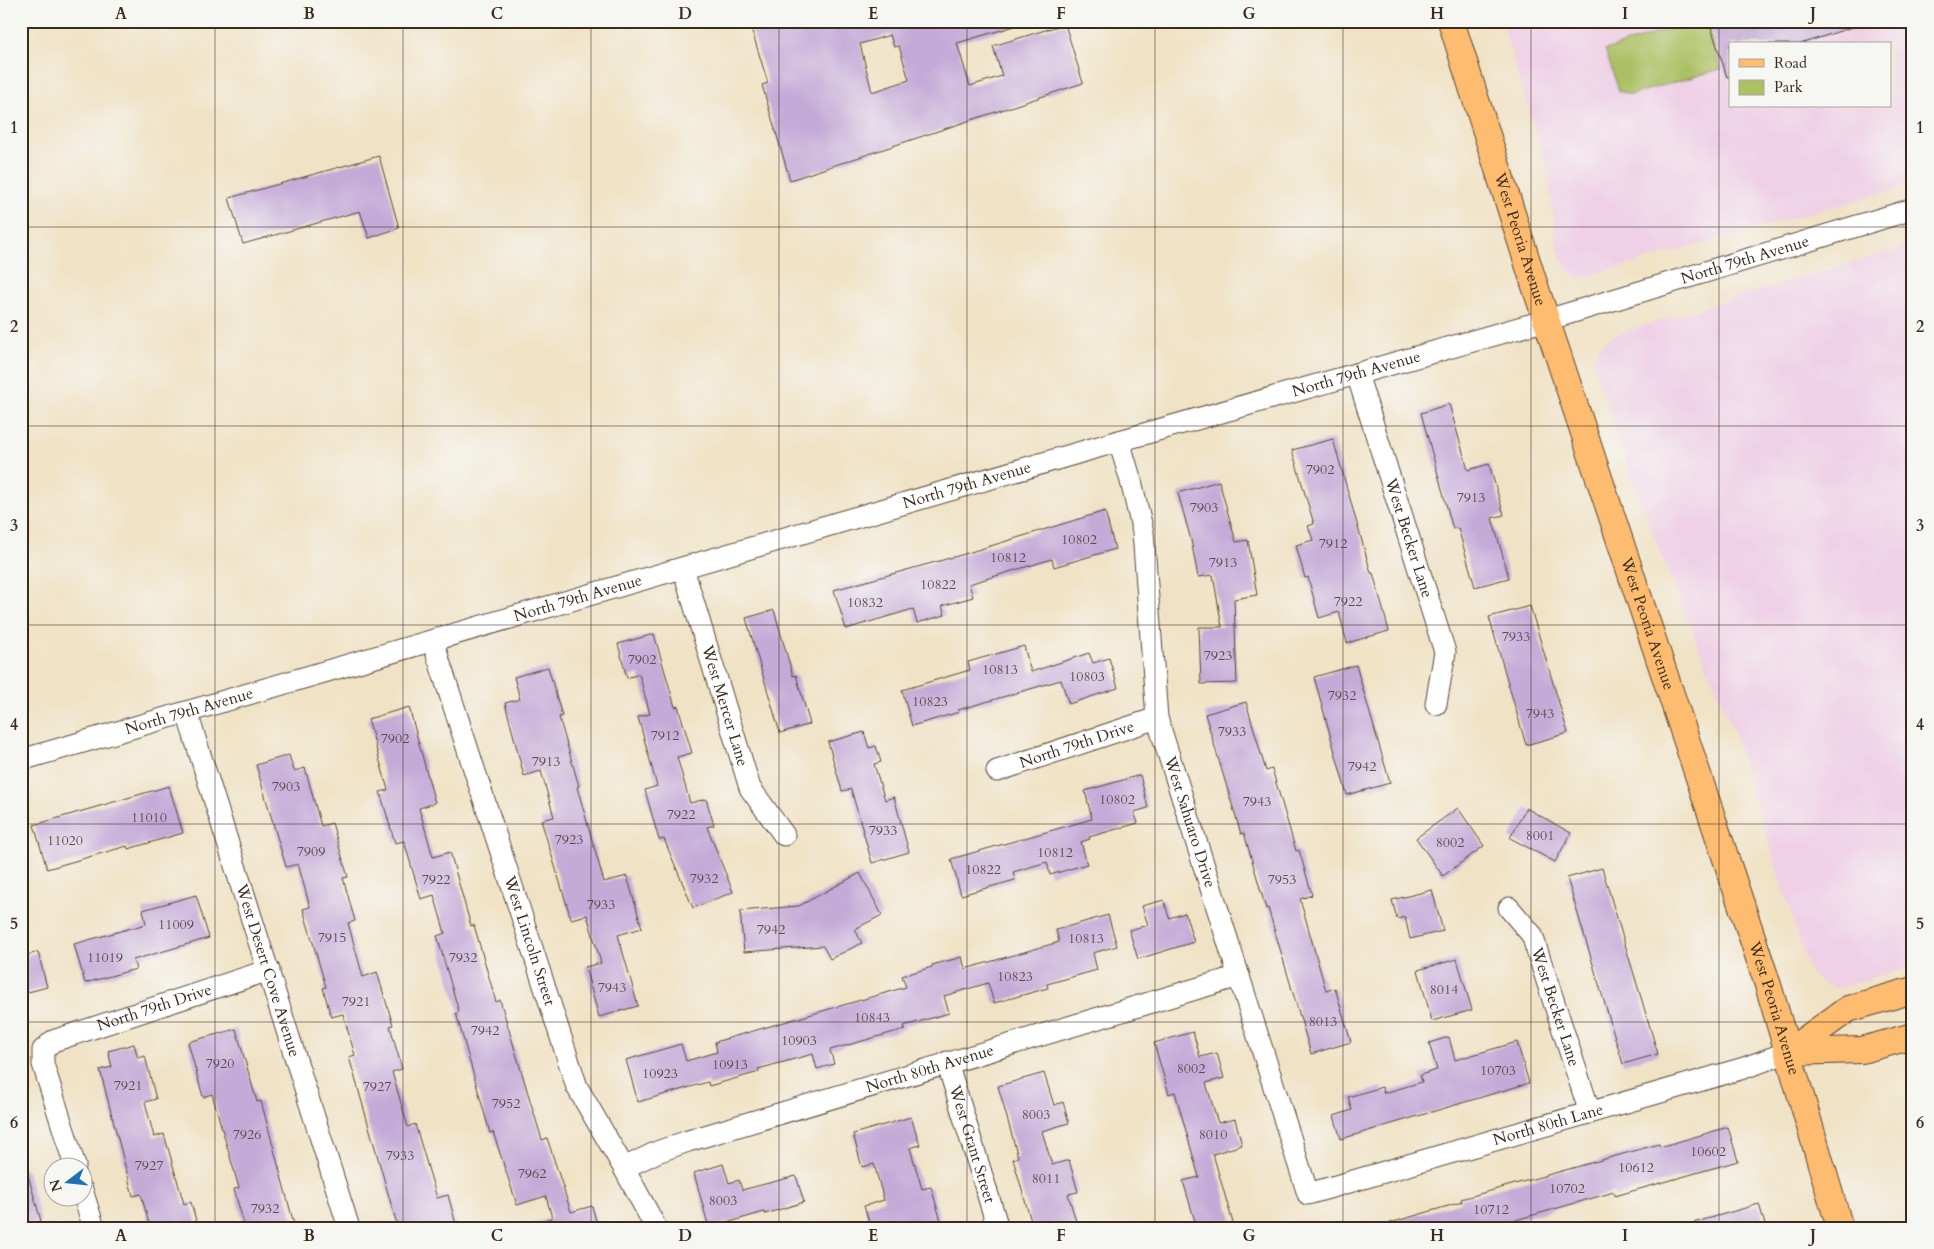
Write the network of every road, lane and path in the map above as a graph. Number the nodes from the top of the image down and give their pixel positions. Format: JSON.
{"nodes":[{"id":1,"x":1451,"y":21,"type":"edge"},
{"id":2,"x":1913,"y":209,"type":"edge"},
{"id":3,"x":1547,"y":320,"type":"junction"},
{"id":4,"x":1357,"y":374,"type":"junction"},
{"id":5,"x":1119,"y":441,"type":"junction"},
{"id":6,"x":683,"y":568,"type":"junction"},
{"id":7,"x":433,"y":642,"type":"junction"},
{"id":8,"x":1436,"y":704,"type":"dead end"},
{"id":9,"x":187,"y":713,"type":"junction"},
{"id":10,"x":1156,"y":718,"type":"junction"},
{"id":11,"x":21,"y":760,"type":"edge"},
{"id":12,"x":996,"y":772,"type":"dead end"},
{"id":13,"x":784,"y":835,"type":"dead end"},
{"id":14,"x":1509,"y":908,"type":"dead end"},
{"id":15,"x":269,"y":970,"type":"junction"},
{"id":16,"x":1238,"y":976,"type":"junction"},
{"id":17,"x":1913,"y":990,"type":"edge"},
{"id":18,"x":1913,"y":1036,"type":"edge"},
{"id":19,"x":1788,"y":1052,"type":"junction"},
{"id":20,"x":946,"y":1062,"type":"junction"},
{"id":21,"x":1590,"y":1113,"type":"junction"},
{"id":22,"x":72,"y":1156,"type":"edge"},
{"id":23,"x":624,"y":1168,"type":"junction"},
{"id":24,"x":1308,"y":1194,"type":"joint"},
{"id":25,"x":87,"y":1206,"type":"edge"},
{"id":26,"x":94,"y":1228,"type":"edge"},
{"id":27,"x":349,"y":1228,"type":"edge"},
{"id":28,"x":656,"y":1228,"type":"edge"},
{"id":29,"x":998,"y":1228,"type":"edge"},
{"id":30,"x":1840,"y":1228,"type":"edge"}],
"edges":[{"from":1,"to":3,"type":"main road","name":"West Peoria Avenue"},
{"from":2,"to":3,"type":"street","name":"North 79th Avenue"},
{"from":3,"to":4,"type":"street","name":"North 79th Avenue"},
{"from":3,"to":19,"type":"main road","name":"West Peoria Avenue"},
{"from":4,"to":5,"type":"street","name":"North 79th Avenue"},
{"from":4,"to":8,"type":"street","name":"West Becker Lane"},
{"from":5,"to":6,"type":"street","name":"North 79th Avenue"},
{"from":5,"to":10,"type":"street","name":"West Sahuaro Drive"},
{"from":6,"to":7,"type":"street","name":"North 79th Avenue"},
{"from":6,"to":13,"type":"street","name":"West Mercer Lane"},
{"from":7,"to":9,"type":"street","name":"North 79th Avenue"},
{"from":7,"to":23,"type":"street","name":"West Lincoln Street"},
{"from":9,"to":11,"type":"street","name":"North 79th Avenue"},
{"from":9,"to":15,"type":"street","name":"West Desert Cove Avenue"},
{"from":10,"to":12,"type":"street","name":"North 79th Drive"},
{"from":10,"to":16,"type":"street","name":"West Sahuaro Drive"},
{"from":14,"to":21,"type":"street","name":"West Becker Lane"},
{"from":15,"to":22,"type":"street","name":"North 79th Drive"},
{"from":15,"to":27,"type":"street","name":"West Desert Cove Avenue"},
{"from":16,"to":20,"type":"street","name":"North 80th Avenue"},
{"from":16,"to":24,"type":"street","name":"West Sahuaro Drive"},
{"from":17,"to":19,"type":"main road"},
{"from":18,"to":19,"type":"main road"},
{"from":19,"to":21,"type":"street","name":"North 80th Lane"},
{"from":19,"to":30,"type":"main road","name":"West Peoria Avenue"},
{"from":20,"to":23,"type":"street","name":"North 80th Avenue"},
{"from":20,"to":29,"type":"street","name":"West Grant Street"},
{"from":21,"to":24,"type":"street","name":"North 80th Lane"},
{"from":23,"to":28,"type":"street","name":"West Lincoln Street"},
{"from":25,"to":26,"type":"street"}]}
